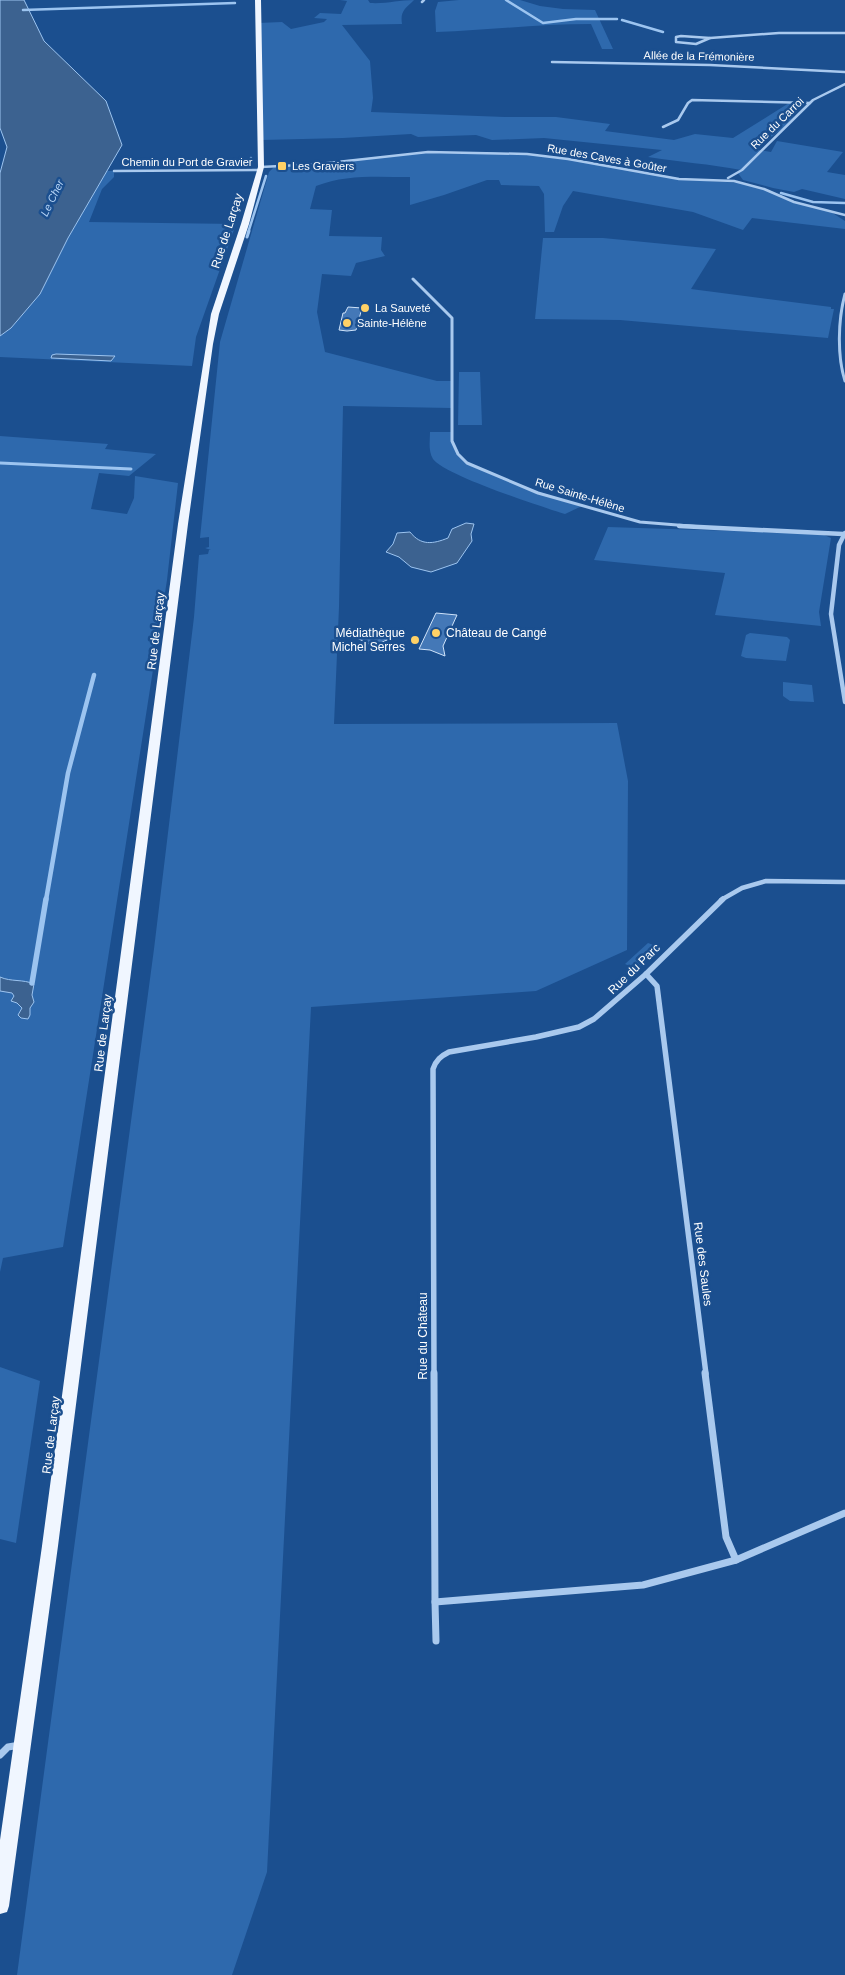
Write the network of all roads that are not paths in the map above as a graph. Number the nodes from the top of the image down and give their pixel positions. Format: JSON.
{"nodes":[{"id":1,"x":258,"y":0,"type":"edge"},
{"id":2,"x":845,"y":33,"type":"edge"},
{"id":3,"x":710,"y":38,"type":"junction"},
{"id":4,"x":552,"y":62,"type":"dead end"},
{"id":5,"x":845,"y":72,"type":"edge"},
{"id":6,"x":845,"y":84,"type":"edge"},
{"id":7,"x":810,"y":103,"type":"junction"},
{"id":8,"x":663,"y":127,"type":"dead end"},
{"id":9,"x":261,"y":169,"type":"junction"},
{"id":10,"x":114,"y":171,"type":"dead end"},
{"id":11,"x":725,"y":179,"type":"junction"},
{"id":12,"x":845,"y":215,"type":"edge"},
{"id":13,"x":413,"y":279,"type":"dead end"},
{"id":14,"x":845,"y":294,"type":"edge"},
{"id":15,"x":844,"y":311,"type":"edge"},
{"id":16,"x":843,"y":359,"type":"edge"},
{"id":17,"x":845,"y":381,"type":"edge"},
{"id":18,"x":844,"y":533,"type":"edge"},
{"id":19,"x":844,"y":685,"type":"edge"},
{"id":20,"x":845,"y":702,"type":"edge"},
{"id":21,"x":845,"y":882,"type":"edge"},
{"id":22,"x":646,"y":974,"type":"junction"},
{"id":23,"x":433,"y":1069,"type":"joint"},
{"id":24,"x":845,"y":1512,"type":"edge"},
{"id":25,"x":736,"y":1560,"type":"junction"},
{"id":26,"x":435,"y":1602,"type":"junction"},
{"id":27,"x":436,"y":1641,"type":"dead end"},
{"id":28,"x":23,"y":1744,"type":"junction"},
{"id":29,"x":0,"y":1755,"type":"edge"},
{"id":30,"x":0,"y":1906,"type":"edge"}],
"edges":[{"from":1,"to":9,"type":"main road","name":"Rue de Larçay"},
{"from":2,"to":3,"type":"street"},
{"from":3,"to":3,"type":"street"},
{"from":4,"to":5,"type":"street","name":"Allée de la Frémonière"},
{"from":6,"to":7,"type":"street","name":"Rue du Carroi"},
{"from":7,"to":8,"type":"street"},
{"from":7,"to":11,"type":"street","name":"Rue du Carroi"},
{"from":9,"to":10,"type":"street","name":"Chemin du Port de Gravier"},
{"from":9,"to":11,"type":"street","name":"Rue des Caves à Goûter"},
{"from":9,"to":28,"type":"main road","name":"Rue de Larçay"},
{"from":11,"to":12,"type":"street","name":"Rue des Caves à Goûter"},
{"from":13,"to":18,"type":"street","name":"Rue Sainte-Hélène"},
{"from":14,"to":15,"type":"street"},
{"from":15,"to":16,"type":"street"},
{"from":16,"to":17,"type":"street"},
{"from":18,"to":19,"type":"street"},
{"from":19,"to":20,"type":"street"},
{"from":21,"to":22,"type":"street","name":"Rue du Parc"},
{"from":22,"to":23,"type":"street","name":"Rue du Parc"},
{"from":22,"to":25,"type":"street","name":"Rue des Saules"},
{"from":23,"to":26,"type":"street","name":"Rue du Château"},
{"from":24,"to":25,"type":"street"},
{"from":25,"to":26,"type":"street"},
{"from":26,"to":27,"type":"street","name":"Rue du Château"},
{"from":28,"to":29,"type":"street"},
{"from":28,"to":30,"type":"main road","name":"Rue de Larçay"}]}
